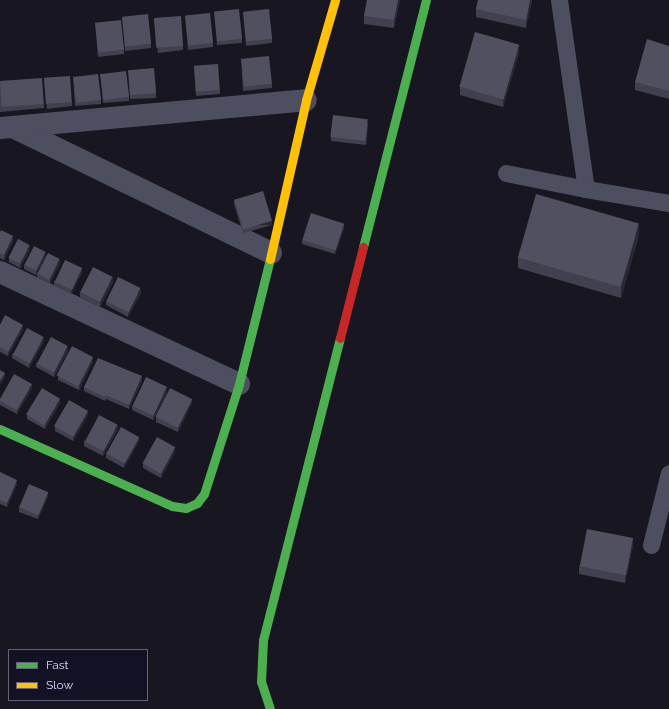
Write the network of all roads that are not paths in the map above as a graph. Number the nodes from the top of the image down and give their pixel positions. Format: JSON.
{"nodes":[{"id":1,"x":335,"y":0,"type":"edge"},
{"id":2,"x":426,"y":0,"type":"edge"},
{"id":3,"x":559,"y":0,"type":"edge"},
{"id":4,"x":306,"y":100,"type":"junction"},
{"id":5,"x":7,"y":128,"type":"edge"},
{"id":6,"x":506,"y":173,"type":"dead end"},
{"id":7,"x":586,"y":189,"type":"junction"},
{"id":8,"x":669,"y":203,"type":"edge"},
{"id":9,"x":271,"y":253,"type":"junction"},
{"id":10,"x":0,"y":272,"type":"edge"},
{"id":11,"x":239,"y":384,"type":"junction"},
{"id":12,"x":0,"y":429,"type":"edge"},
{"id":13,"x":669,"y":473,"type":"edge"},
{"id":14,"x":651,"y":545,"type":"dead end"},
{"id":15,"x":270,"y":709,"type":"edge"}],
"edges":[{"from":1,"to":4,"type":"street"},
{"from":2,"to":15,"type":"street"},
{"from":3,"to":7,"type":"lane"},
{"from":4,"to":5,"type":"street"},
{"from":4,"to":9,"type":"street"},
{"from":5,"to":9,"type":"street"},
{"from":6,"to":7,"type":"lane"},
{"from":7,"to":8,"type":"lane"},
{"from":9,"to":11,"type":"street"},
{"from":10,"to":11,"type":"street"},
{"from":11,"to":12,"type":"street"},
{"from":13,"to":14,"type":"lane"}]}
